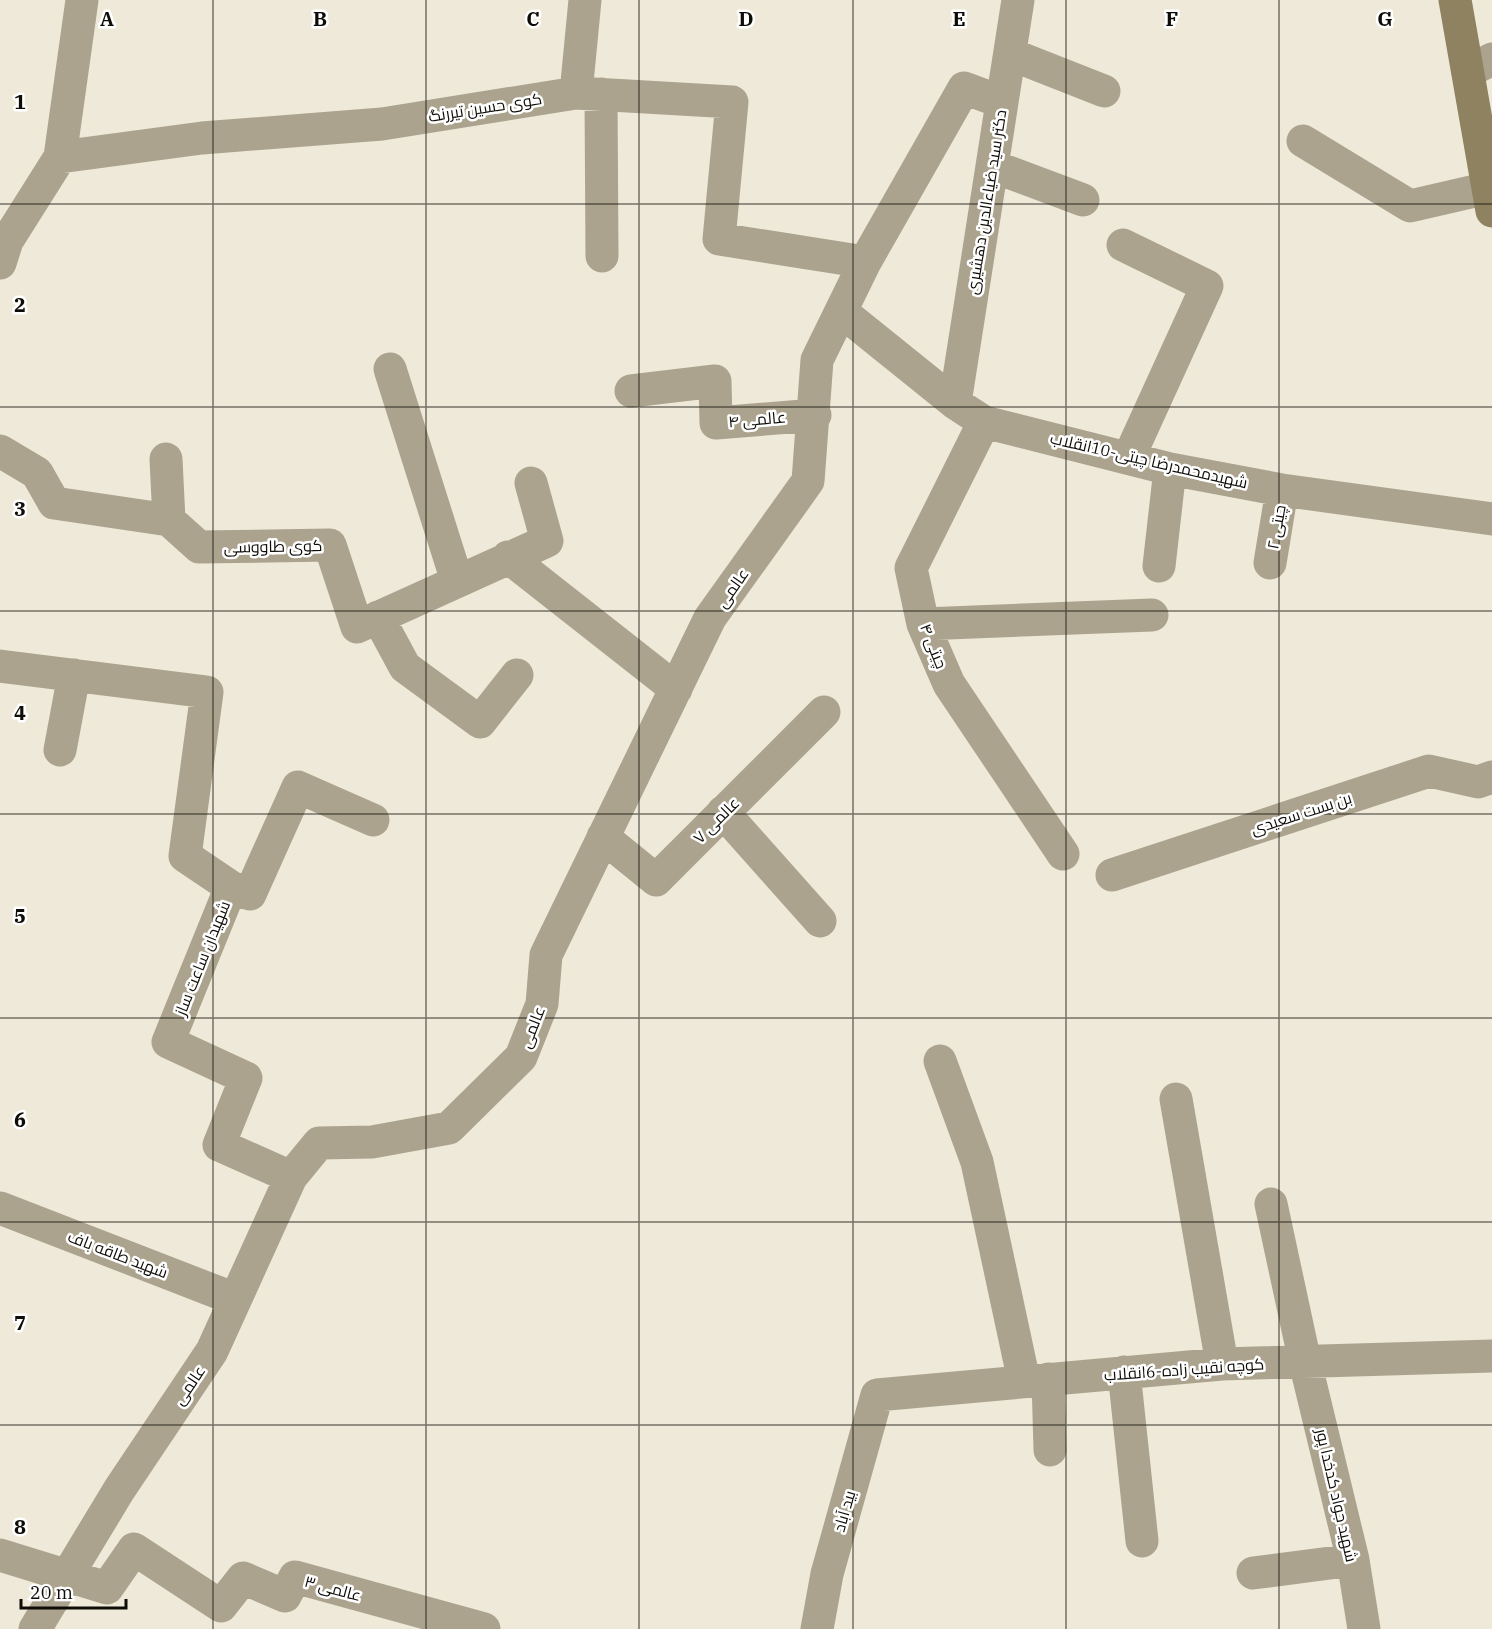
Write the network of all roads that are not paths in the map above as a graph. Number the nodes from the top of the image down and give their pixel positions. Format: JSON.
{"nodes":[{"id":1,"x":82,"y":0,"type":"edge"},
{"id":2,"x":585,"y":0,"type":"edge"},
{"id":3,"x":1018,"y":0,"type":"edge"},
{"id":4,"x":1455,"y":0,"type":"edge"},
{"id":5,"x":1010,"y":54,"type":"junction"},
{"id":6,"x":1480,"y":65,"type":"edge"},
{"id":7,"x":1104,"y":91,"type":"dead end"},
{"id":8,"x":589,"y":94,"type":"junction"},
{"id":9,"x":1002,"y":102,"type":"junction"},
{"id":10,"x":1303,"y":141,"type":"dead end"},
{"id":11,"x":60,"y":158,"type":"junction"},
{"id":12,"x":992,"y":166,"type":"junction"},
{"id":13,"x":1490,"y":199,"type":"edge"},
{"id":14,"x":1083,"y":200,"type":"dead end"},
{"id":15,"x":1123,"y":245,"type":"dead end"},
{"id":16,"x":602,"y":256,"type":"dead end"},
{"id":17,"x":865,"y":262,"type":"junction"},
{"id":18,"x":0,"y":263,"type":"edge"},
{"id":19,"x":842,"y":312,"type":"junction"},
{"id":20,"x":390,"y":369,"type":"dead end"},
{"id":21,"x":631,"y":390,"type":"dead end"},
{"id":22,"x":955,"y":404,"type":"junction"},
{"id":23,"x":815,"y":415,"type":"junction"},
{"id":24,"x":984,"y":422,"type":"junction"},
{"id":25,"x":0,"y":451,"type":"edge"},
{"id":26,"x":1129,"y":457,"type":"junction"},
{"id":27,"x":166,"y":459,"type":"dead end"},
{"id":28,"x":1170,"y":469,"type":"junction"},
{"id":29,"x":531,"y":483,"type":"dead end"},
{"id":30,"x":1282,"y":490,"type":"junction"},
{"id":31,"x":1492,"y":519,"type":"edge"},
{"id":32,"x":169,"y":520,"type":"junction"},
{"id":33,"x":508,"y":557,"type":"junction"},
{"id":34,"x":1270,"y":563,"type":"dead end"},
{"id":35,"x":1159,"y":566,"type":"dead end"},
{"id":36,"x":457,"y":581,"type":"junction"},
{"id":37,"x":1152,"y":615,"type":"dead end"},
{"id":38,"x":378,"y":617,"type":"junction"},
{"id":39,"x":923,"y":624,"type":"junction"},
{"id":40,"x":0,"y":666,"type":"edge"},
{"id":41,"x":74,"y":675,"type":"junction"},
{"id":42,"x":517,"y":675,"type":"dead end"},
{"id":43,"x":676,"y":689,"type":"junction"},
{"id":44,"x":824,"y":712,"type":"dead end"},
{"id":45,"x":60,"y":750,"type":"dead end"},
{"id":46,"x":1492,"y":777,"type":"edge"},
{"id":47,"x":723,"y":812,"type":"junction"},
{"id":48,"x":373,"y":820,"type":"dead end"},
{"id":49,"x":603,"y":837,"type":"junction"},
{"id":50,"x":1064,"y":854,"type":"dead end"},
{"id":51,"x":1112,"y":875,"type":"dead end"},
{"id":52,"x":231,"y":886,"type":"junction"},
{"id":53,"x":820,"y":921,"type":"dead end"},
{"id":54,"x":940,"y":1061,"type":"dead end"},
{"id":55,"x":1176,"y":1099,"type":"dead end"},
{"id":56,"x":291,"y":1178,"type":"junction"},
{"id":57,"x":1272,"y":1204,"type":"dead end"},
{"id":58,"x":0,"y":1208,"type":"edge"},
{"id":59,"x":236,"y":1299,"type":"junction"},
{"id":60,"x":1492,"y":1356,"type":"edge"},
{"id":61,"x":1305,"y":1362,"type":"junction"},
{"id":62,"x":1222,"y":1364,"type":"junction"},
{"id":63,"x":1124,"y":1372,"type":"junction"},
{"id":64,"x":1036,"y":1380,"type":"junction"},
{"id":65,"x":877,"y":1395,"type":"joint"},
{"id":66,"x":1050,"y":1450,"type":"dead end"},
{"id":67,"x":1142,"y":1541,"type":"dead end"},
{"id":68,"x":0,"y":1555,"type":"edge"},
{"id":69,"x":1353,"y":1560,"type":"junction"},
{"id":70,"x":1253,"y":1573,"type":"dead end"},
{"id":71,"x":67,"y":1577,"type":"junction"},
{"id":72,"x":35,"y":1629,"type":"edge"},
{"id":73,"x":484,"y":1629,"type":"edge"},
{"id":74,"x":817,"y":1629,"type":"edge"},
{"id":75,"x":1364,"y":1629,"type":"edge"}],
"edges":[{"from":1,"to":11,"type":"street"},
{"from":2,"to":8,"type":"street"},
{"from":3,"to":5,"type":"street","name":"دکتر سید ضیاءالدین دهشیری"},
{"from":4,"to":6,"type":"main road"},
{"from":5,"to":7,"type":"street"},
{"from":5,"to":9,"type":"street","name":"دکتر سید ضیاءالدین دهشیری"},
{"from":6,"to":13,"type":"main road"},
{"from":8,"to":11,"type":"street","name":"کوی حسین تیررنگ"},
{"from":8,"to":16,"type":"street"},
{"from":8,"to":17,"type":"street","name":"کوی حسین تیررنگ"},
{"from":9,"to":12,"type":"street","name":"دکتر سید ضیاءالدین دهشیری"},
{"from":9,"to":17,"type":"street"},
{"from":10,"to":13,"type":"street"},
{"from":11,"to":18,"type":"street"},
{"from":12,"to":14,"type":"street"},
{"from":12,"to":22,"type":"street","name":"دکتر سید ضیاءالدین دهشیری"},
{"from":15,"to":26,"type":"street"},
{"from":17,"to":19,"type":"street"},
{"from":19,"to":22,"type":"street","name":"شهیدمحمدرضا چیتی-10انقلاب"},
{"from":19,"to":23,"type":"street","name":"عالمی"},
{"from":20,"to":36,"type":"street"},
{"from":21,"to":23,"type":"street","name":"عالمی ۴"},
{"from":22,"to":24,"type":"street","name":"شهیدمحمدرضا چیتی-10انقلاب"},
{"from":23,"to":43,"type":"street","name":"عالمی"},
{"from":24,"to":26,"type":"street","name":"شهیدمحمدرضا چیتی-10انقلاب"},
{"from":24,"to":39,"type":"street","name":"چیتی ۴"},
{"from":25,"to":32,"type":"street"},
{"from":26,"to":28,"type":"street","name":"شهیدمحمدرضا چیتی-10انقلاب"},
{"from":27,"to":32,"type":"street"},
{"from":28,"to":30,"type":"street","name":"شهیدمحمدرضا چیتی-10انقلاب"},
{"from":28,"to":35,"type":"street"},
{"from":29,"to":33,"type":"street","name":"کوی طاووسی"},
{"from":30,"to":31,"type":"street","name":"شهیدمحمدرضا چیتی-10انقلاب"},
{"from":30,"to":34,"type":"street","name":"چیتی ۲"},
{"from":32,"to":38,"type":"street","name":"کوی طاووسی"},
{"from":33,"to":36,"type":"street","name":"کوی طاووسی"},
{"from":33,"to":43,"type":"street"},
{"from":36,"to":38,"type":"street","name":"کوی طاووسی"},
{"from":37,"to":39,"type":"street"},
{"from":38,"to":42,"type":"street"},
{"from":39,"to":50,"type":"street","name":"چیتی ۴"},
{"from":40,"to":41,"type":"street","name":"شهیدان ساعت ساز"},
{"from":41,"to":45,"type":"street"},
{"from":41,"to":52,"type":"street","name":"شهیدان ساعت ساز"},
{"from":43,"to":49,"type":"street","name":"عالمی"},
{"from":44,"to":47,"type":"street","name":"عالمی ۷"},
{"from":46,"to":51,"type":"street","name":"بن بست سعیدی"},
{"from":47,"to":49,"type":"street","name":"عالمی ۷"},
{"from":47,"to":53,"type":"street"},
{"from":48,"to":52,"type":"street"},
{"from":49,"to":56,"type":"street","name":"عالمی"},
{"from":52,"to":56,"type":"street","name":"شهیدان ساعت ساز"},
{"from":54,"to":64,"type":"street"},
{"from":55,"to":62,"type":"street"},
{"from":56,"to":59,"type":"street","name":"عالمی"},
{"from":57,"to":61,"type":"street","name":"شهید جواد کدخدا پور"},
{"from":58,"to":59,"type":"street","name":"شهید طاقه باف"},
{"from":59,"to":71,"type":"street","name":"عالمی"},
{"from":60,"to":61,"type":"street","name":"کوچه نقیب زاده-6انقلاب"},
{"from":61,"to":62,"type":"street","name":"کوچه نقیب زاده-6انقلاب"},
{"from":61,"to":69,"type":"street","name":"شهید جواد کدخدا پور"},
{"from":62,"to":63,"type":"street","name":"کوچه نقیب زاده-6انقلاب"},
{"from":63,"to":64,"type":"street","name":"کوچه نقیب زاده-6انقلاب"},
{"from":63,"to":67,"type":"street"},
{"from":64,"to":65,"type":"street","name":"کوچه نقیب زاده-6انقلاب"},
{"from":64,"to":66,"type":"street"},
{"from":65,"to":74,"type":"street","name":"بید آباد"},
{"from":68,"to":71,"type":"street"},
{"from":69,"to":70,"type":"street"},
{"from":69,"to":75,"type":"street","name":"شهید جواد کدخدا پور"},
{"from":71,"to":72,"type":"street","name":"عالمی"},
{"from":71,"to":73,"type":"street","name":"عالمی ۳"}]}
